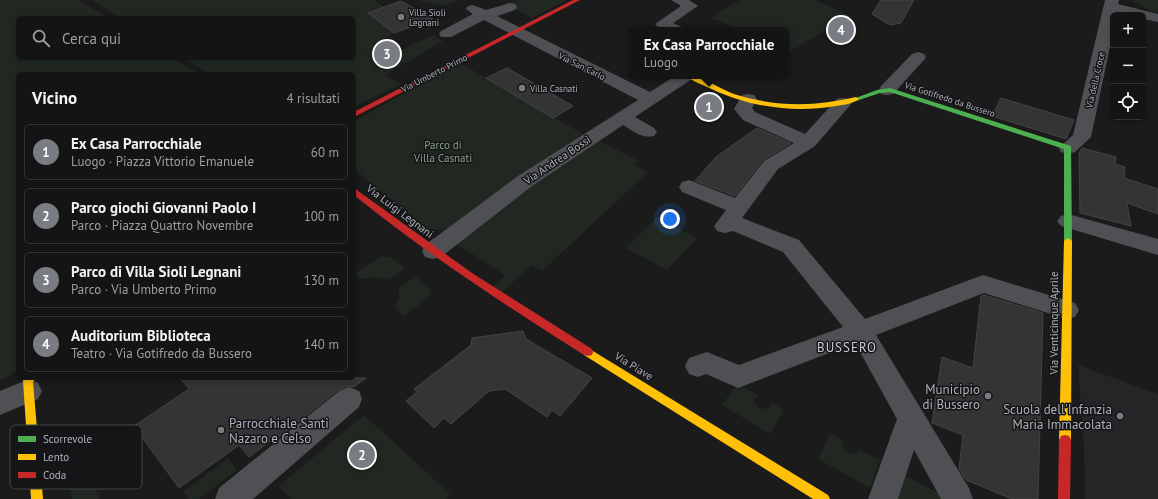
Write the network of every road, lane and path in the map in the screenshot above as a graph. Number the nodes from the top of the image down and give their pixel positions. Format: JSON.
{"nodes":[{"id":1,"x":577,"y":0,"type":"edge"},
{"id":2,"x":678,"y":0,"type":"edge"},
{"id":3,"x":1111,"y":3,"type":"edge"},
{"id":4,"x":510,"y":6,"type":"dead end"},
{"id":5,"x":479,"y":12,"type":"junction"},
{"id":6,"x":1158,"y":18,"type":"edge"},
{"id":7,"x":670,"y":27,"type":"edge"},
{"id":8,"x":515,"y":32,"type":"junction"},
{"id":9,"x":446,"y":34,"type":"dead end"},
{"id":10,"x":918,"y":57,"type":"dead end"},
{"id":11,"x":681,"y":79,"type":"edge"},
{"id":12,"x":696,"y":79,"type":"edge"},
{"id":13,"x":887,"y":90,"type":"junction"},
{"id":14,"x":650,"y":99,"type":"junction"},
{"id":15,"x":748,"y":99,"type":"junction"},
{"id":16,"x":834,"y":104,"type":"junction"},
{"id":17,"x":356,"y":114,"type":"edge"},
{"id":18,"x":622,"y":117,"type":"junction"},
{"id":19,"x":648,"y":132,"type":"dead end"},
{"id":20,"x":808,"y":142,"type":"junction"},
{"id":21,"x":1068,"y":148,"type":"junction"},
{"id":22,"x":689,"y":187,"type":"dead end"},
{"id":23,"x":356,"y":193,"type":"edge"},
{"id":24,"x":731,"y":218,"type":"junction"},
{"id":25,"x":1068,"y":221,"type":"junction"},
{"id":26,"x":1158,"y":247,"type":"edge"},
{"id":27,"x":432,"y":251,"type":"junction"},
{"id":28,"x":1068,"y":310,"type":"junction"},
{"id":29,"x":860,"y":330,"type":"junction"},
{"id":30,"x":698,"y":366,"type":"dead end"},
{"id":31,"x":29,"y":384,"type":"edge"},
{"id":32,"x":349,"y":399,"type":"dead end"},
{"id":33,"x":0,"y":402,"type":"edge"},
{"id":34,"x":911,"y":419,"type":"junction"},
{"id":35,"x":32,"y":425,"type":"edge"},
{"id":36,"x":36,"y":489,"type":"edge"},
{"id":37,"x":37,"y":499,"type":"edge"},
{"id":38,"x":230,"y":499,"type":"edge"},
{"id":39,"x":824,"y":499,"type":"edge"},
{"id":40,"x":883,"y":499,"type":"edge"},
{"id":41,"x":958,"y":499,"type":"edge"},
{"id":42,"x":1064,"y":499,"type":"edge"}],
"edges":[{"from":1,"to":8,"type":"street","name":"Via Umberto Primo"},
{"from":2,"to":7,"type":"street"},
{"from":3,"to":6,"type":"street"},
{"from":3,"to":21,"type":"street","name":"Via della Croce"},
{"from":4,"to":5,"type":"street"},
{"from":5,"to":8,"type":"street"},
{"from":5,"to":9,"type":"street"},
{"from":8,"to":14,"type":"street","name":"Via San Carlo"},
{"from":8,"to":17,"type":"street","name":"Via Umberto Primo"},
{"from":10,"to":13,"type":"street"},
{"from":11,"to":14,"type":"street","name":"Via Andrea Bossi"},
{"from":12,"to":15,"type":"street"},
{"from":13,"to":16,"type":"street"},
{"from":13,"to":21,"type":"street","name":"Via Gotifredo da Bussero"},
{"from":14,"to":18,"type":"street","name":"Via Andrea Bossi"},
{"from":15,"to":16,"type":"street"},
{"from":15,"to":20,"type":"street"},
{"from":16,"to":20,"type":"street"},
{"from":18,"to":19,"type":"street"},
{"from":18,"to":27,"type":"street","name":"Via Andrea Bossi"},
{"from":20,"to":24,"type":"street"},
{"from":21,"to":25,"type":"street","name":"Via Venticinque Aprile"},
{"from":22,"to":24,"type":"street"},
{"from":23,"to":27,"type":"street","name":"Via Luigi Legnani"},
{"from":24,"to":29,"type":"street"},
{"from":25,"to":26,"type":"street"},
{"from":25,"to":28,"type":"street","name":"Via Venticinque Aprile"},
{"from":27,"to":39,"type":"street","name":"Via Piave"},
{"from":28,"to":29,"type":"street"},
{"from":28,"to":42,"type":"street","name":"Via Venticinque Aprile"},
{"from":29,"to":30,"type":"street"},
{"from":29,"to":34,"type":"street"},
{"from":31,"to":33,"type":"street"},
{"from":31,"to":35,"type":"street"},
{"from":32,"to":38,"type":"street"},
{"from":34,"to":40,"type":"street"},
{"from":34,"to":41,"type":"street"},
{"from":36,"to":37,"type":"street"}]}
